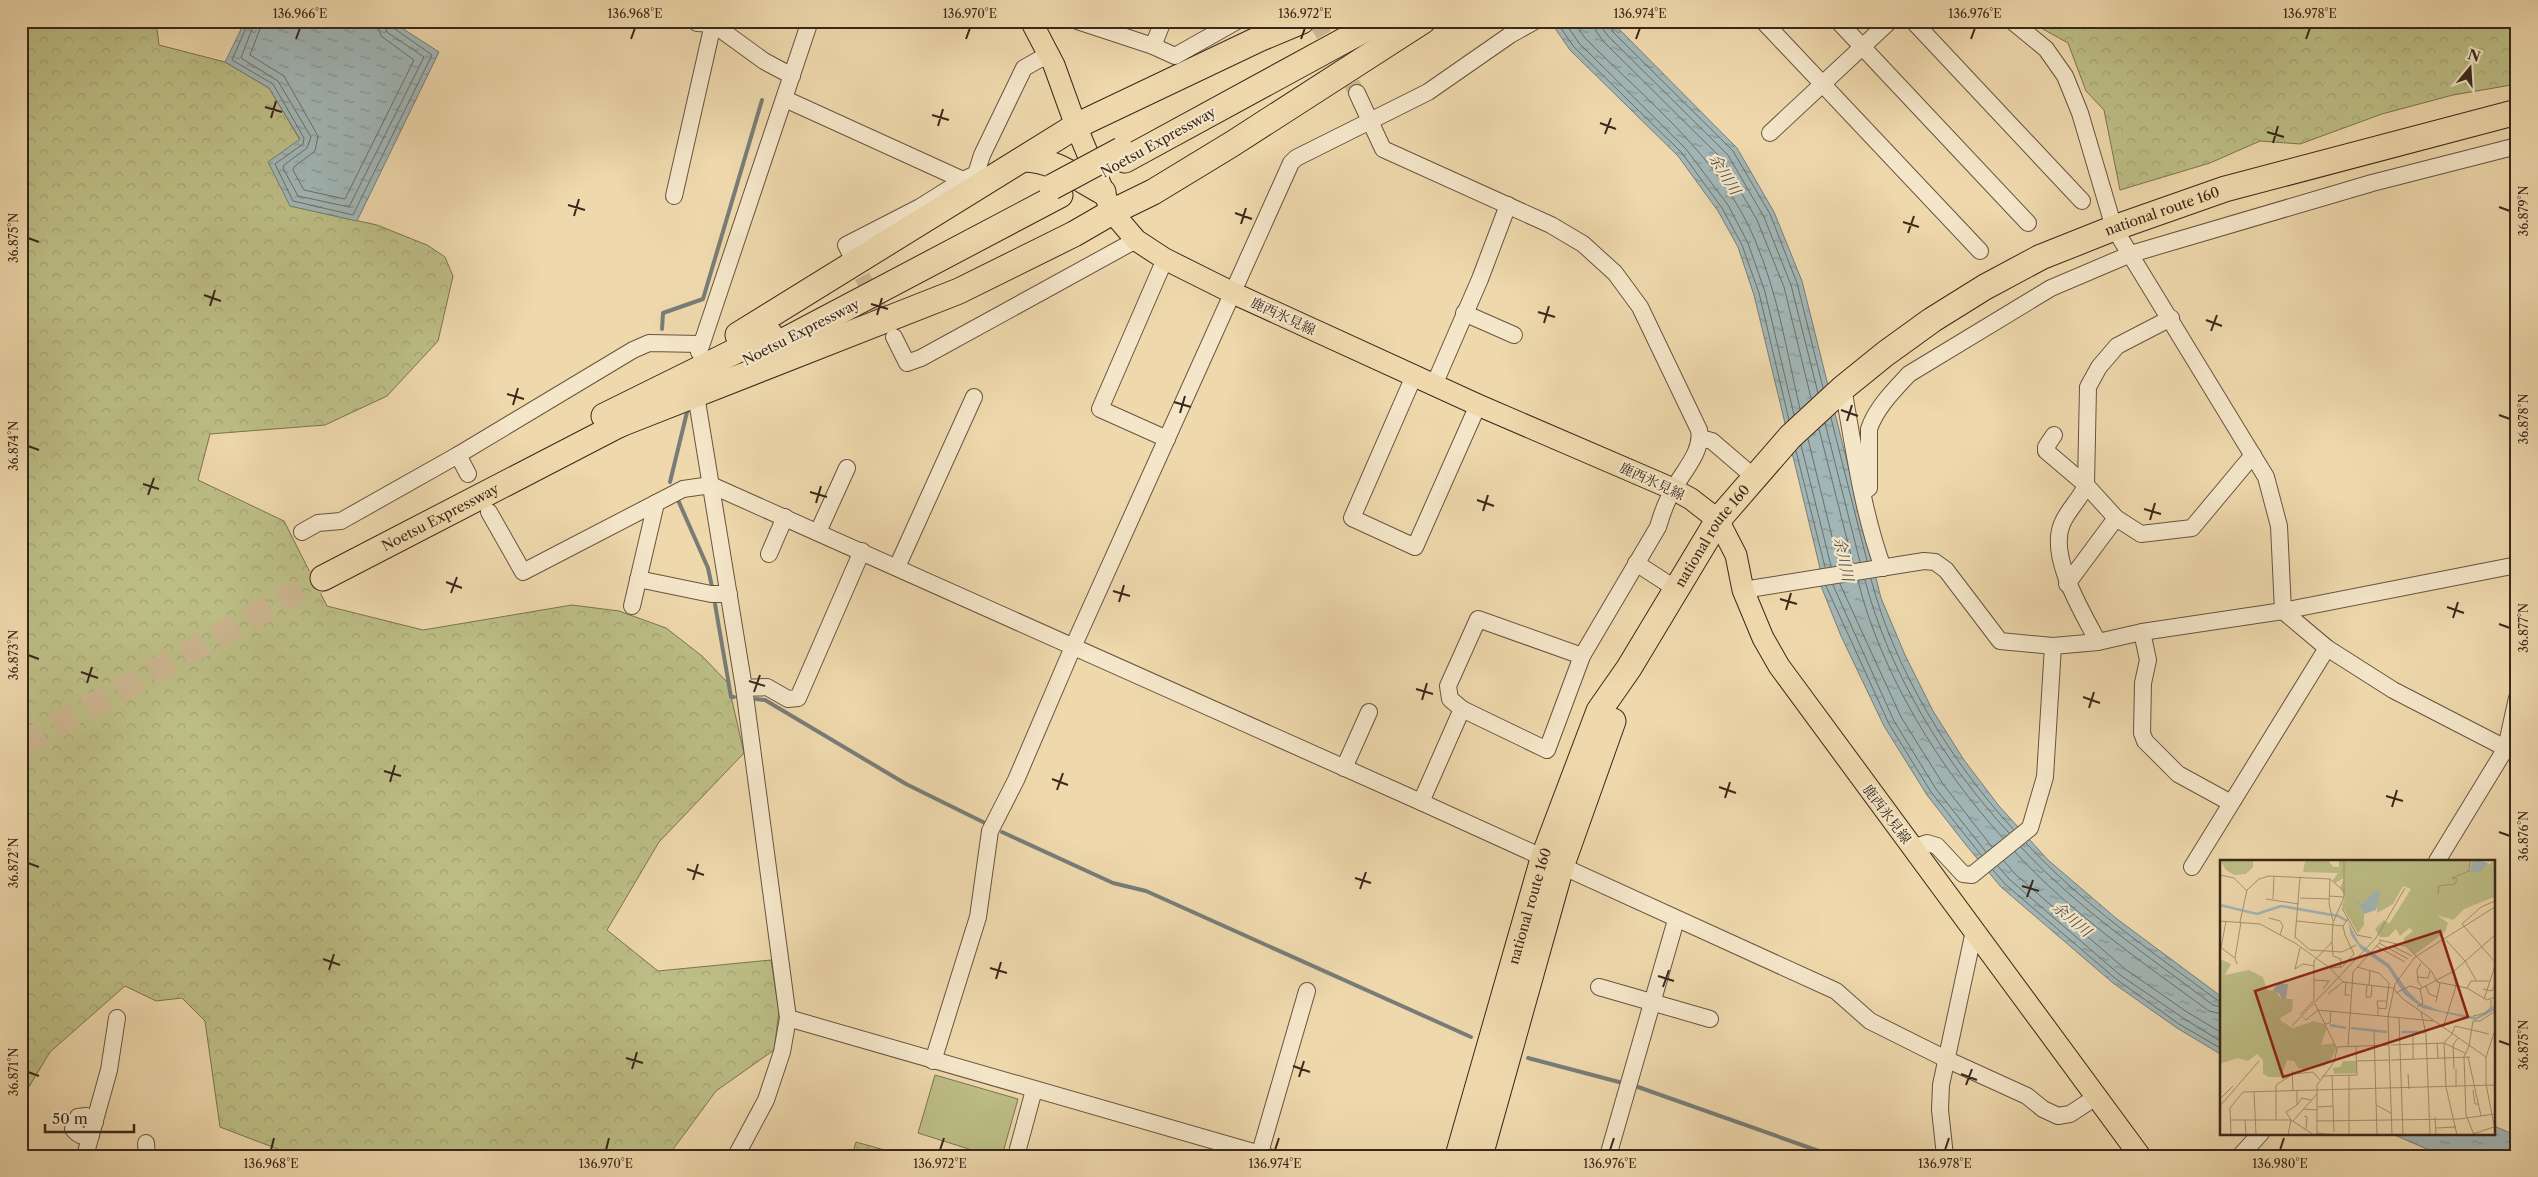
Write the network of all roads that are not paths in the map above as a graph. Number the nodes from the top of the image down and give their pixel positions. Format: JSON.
{"nodes":[{"id":1,"x":810,"y":21,"type":"edge"},
{"id":2,"x":1031,"y":21,"type":"edge"},
{"id":3,"x":1077,"y":21,"type":"edge"},
{"id":4,"x":1163,"y":21,"type":"edge"},
{"id":5,"x":1237,"y":21,"type":"edge"},
{"id":6,"x":1302,"y":21,"type":"edge"},
{"id":7,"x":1353,"y":21,"type":"edge"},
{"id":8,"x":1380,"y":21,"type":"edge"},
{"id":9,"x":1423,"y":21,"type":"edge"},
{"id":10,"x":1763,"y":21,"type":"edge"},
{"id":11,"x":1838,"y":21,"type":"edge"},
{"id":12,"x":1890,"y":21,"type":"edge"},
{"id":13,"x":1913,"y":21,"type":"edge"},
{"id":14,"x":2012,"y":21,"type":"edge"},
{"id":15,"x":1531,"y":22,"type":"edge"},
{"id":16,"x":697,"y":23,"type":"dead end"},
{"id":17,"x":713,"y":24,"type":"junction"},
{"id":18,"x":1153,"y":46,"type":"junction"},
{"id":19,"x":1862,"y":47,"type":"junction"},
{"id":20,"x":1049,"y":54,"type":"junction"},
{"id":21,"x":792,"y":76,"type":"junction"},
{"id":22,"x":1822,"y":85,"type":"junction"},
{"id":23,"x":1357,"y":93,"type":"tunnel mouth"},
{"id":24,"x":785,"y":99,"type":"junction"},
{"id":25,"x":2517,"y":112,"type":"edge"},
{"id":26,"x":1371,"y":120,"type":"junction"},
{"id":27,"x":1076,"y":126,"type":"junction"},
{"id":28,"x":1770,"y":134,"type":"dead end"},
{"id":29,"x":2517,"y":146,"type":"edge"},
{"id":30,"x":1123,"y":155,"type":"junction"},
{"id":31,"x":1024,"y":159,"type":"junction"},
{"id":32,"x":963,"y":180,"type":"junction"},
{"id":33,"x":674,"y":196,"type":"dead end"},
{"id":34,"x":2082,"y":201,"type":"dead end"},
{"id":35,"x":1107,"y":202,"type":"junction"},
{"id":36,"x":1508,"y":205,"type":"junction"},
{"id":37,"x":2028,"y":223,"type":"dead end"},
{"id":38,"x":2114,"y":228,"type":"junction"},
{"id":39,"x":1136,"y":240,"type":"junction"},
{"id":40,"x":1980,"y":251,"type":"dead end"},
{"id":41,"x":2131,"y":254,"type":"junction"},
{"id":42,"x":851,"y":255,"type":"dead end"},
{"id":43,"x":1165,"y":259,"type":"junction"},
{"id":44,"x":1233,"y":293,"type":"junction"},
{"id":45,"x":1464,"y":313,"type":"junction"},
{"id":46,"x":2171,"y":318,"type":"junction"},
{"id":47,"x":1514,"y":335,"type":"dead end"},
{"id":48,"x":894,"y":337,"type":"tunnel mouth"},
{"id":49,"x":1414,"y":376,"type":"junction"},
{"id":50,"x":1434,"y":385,"type":"junction"},
{"id":51,"x":1843,"y":388,"type":"junction"},
{"id":52,"x":974,"y":397,"type":"dead end"},
{"id":53,"x":697,"y":401,"type":"dead end"},
{"id":54,"x":1478,"y":405,"type":"junction"},
{"id":55,"x":617,"y":417,"type":"junction"},
{"id":56,"x":2054,"y":435,"type":"dead end"},
{"id":57,"x":1700,"y":438,"type":"junction"},
{"id":58,"x":1167,"y":439,"type":"junction"},
{"id":59,"x":2254,"y":454,"type":"junction"},
{"id":60,"x":458,"y":455,"type":"junction"},
{"id":61,"x":847,"y":468,"type":"dead end"},
{"id":62,"x":468,"y":474,"type":"dead end"},
{"id":63,"x":1754,"y":477,"type":"junction"},
{"id":64,"x":711,"y":485,"type":"junction"},
{"id":65,"x":2086,"y":485,"type":"junction"},
{"id":66,"x":1673,"y":489,"type":"junction"},
{"id":67,"x":1863,"y":492,"type":"junction"},
{"id":68,"x":656,"y":503,"type":"junction"},
{"id":69,"x":489,"y":512,"type":"dead end"},
{"id":70,"x":785,"y":516,"type":"junction"},
{"id":71,"x":2116,"y":518,"type":"junction"},
{"id":72,"x":1718,"y":520,"type":"junction"},
{"id":73,"x":302,"y":532,"type":"dead end"},
{"id":74,"x":818,"y":532,"type":"junction"},
{"id":75,"x":862,"y":552,"type":"junction"},
{"id":76,"x":769,"y":554,"type":"dead end"},
{"id":77,"x":1636,"y":563,"type":"junction"},
{"id":78,"x":2517,"y":565,"type":"edge"},
{"id":79,"x":898,"y":568,"type":"junction"},
{"id":80,"x":1883,"y":568,"type":"junction"},
{"id":81,"x":320,"y":574,"type":"tunnel mouth"},
{"id":82,"x":638,"y":579,"type":"junction"},
{"id":83,"x":2067,"y":584,"type":"junction"},
{"id":84,"x":1676,"y":589,"type":"junction"},
{"id":85,"x":1743,"y":590,"type":"junction"},
{"id":86,"x":728,"y":594,"type":"junction"},
{"id":87,"x":632,"y":606,"type":"dead end"},
{"id":88,"x":2283,"y":611,"type":"junction"},
{"id":89,"x":2142,"y":632,"type":"junction"},
{"id":90,"x":2098,"y":642,"type":"junction"},
{"id":91,"x":2053,"y":646,"type":"junction"},
{"id":92,"x":1073,"y":647,"type":"junction"},
{"id":93,"x":2327,"y":648,"type":"junction"},
{"id":94,"x":1582,"y":656,"type":"junction"},
{"id":95,"x":744,"y":688,"type":"junction"},
{"id":96,"x":2517,"y":698,"type":"edge"},
{"id":97,"x":1462,"y":709,"type":"junction"},
{"id":98,"x":1369,"y":712,"type":"dead end"},
{"id":99,"x":2511,"y":751,"type":"edge"},
{"id":100,"x":1344,"y":768,"type":"junction"},
{"id":101,"x":1421,"y":802,"type":"junction"},
{"id":102,"x":2231,"y":803,"type":"junction"},
{"id":103,"x":1912,"y":848,"type":"junction"},
{"id":104,"x":2438,"y":860,"type":"edge"},
{"id":105,"x":1552,"y":863,"type":"junction"},
{"id":106,"x":2192,"y":867,"type":"dead end"},
{"id":107,"x":1676,"y":920,"type":"junction"},
{"id":108,"x":1974,"y":931,"type":"junction"},
{"id":109,"x":1599,"y":987,"type":"dead end"},
{"id":110,"x":1307,"y":990,"type":"dead end"},
{"id":111,"x":1652,"y":1002,"type":"junction"},
{"id":112,"x":117,"y":1018,"type":"dead end"},
{"id":113,"x":788,"y":1018,"type":"junction"},
{"id":114,"x":1710,"y":1019,"type":"dead end"},
{"id":115,"x":1948,"y":1060,"type":"junction"},
{"id":116,"x":933,"y":1061,"type":"junction"},
{"id":117,"x":1034,"y":1090,"type":"junction"},
{"id":118,"x":2096,"y":1097,"type":"junction"},
{"id":119,"x":2260,"y":1134,"type":"edge"},
{"id":120,"x":1262,"y":1155,"type":"edge"},
{"id":121,"x":85,"y":1156,"type":"edge"},
{"id":122,"x":736,"y":1156,"type":"edge"},
{"id":123,"x":1016,"y":1156,"type":"edge"},
{"id":124,"x":1458,"y":1156,"type":"edge"},
{"id":125,"x":1480,"y":1156,"type":"edge"},
{"id":126,"x":1608,"y":1156,"type":"edge"},
{"id":127,"x":1945,"y":1156,"type":"edge"},
{"id":128,"x":2140,"y":1156,"type":"edge"},
{"id":129,"x":2240,"y":1156,"type":"edge"}],
"edges":[{"from":1,"to":21,"type":"street"},
{"from":2,"to":20,"type":"main road","name":"鹿西氷見線"},
{"from":3,"to":18,"type":"street"},
{"from":4,"to":18,"type":"street"},
{"from":5,"to":18,"type":"street"},
{"from":6,"to":27,"type":"highway"},
{"from":7,"to":30,"type":"highway","name":"Noetsu Expressway"},
{"from":8,"to":30,"type":"highway","name":"Noetsu Expressway"},
{"from":9,"to":35,"type":"highway"},
{"from":10,"to":22,"type":"street"},
{"from":11,"to":19,"type":"street"},
{"from":12,"to":19,"type":"street"},
{"from":13,"to":34,"type":"street"},
{"from":14,"to":38,"type":"street"},
{"from":15,"to":26,"type":"street"},
{"from":16,"to":17,"type":"street"},
{"from":17,"to":21,"type":"street"},
{"from":17,"to":33,"type":"street"},
{"from":19,"to":22,"type":"street"},
{"from":19,"to":37,"type":"street"},
{"from":20,"to":27,"type":"main road","name":"鹿西氷見線"},
{"from":20,"to":32,"type":"street"},
{"from":21,"to":24,"type":"street"},
{"from":22,"to":28,"type":"street"},
{"from":22,"to":40,"type":"street"},
{"from":23,"to":26,"type":"street"},
{"from":24,"to":32,"type":"street"},
{"from":24,"to":60,"type":"street"},
{"from":25,"to":38,"type":"highway","name":"national route 160"},
{"from":26,"to":36,"type":"street"},
{"from":26,"to":44,"type":"street"},
{"from":27,"to":31,"type":"highway"},
{"from":27,"to":35,"type":"main road","name":"鹿西氷見線"},
{"from":29,"to":41,"type":"street"},
{"from":30,"to":55,"type":"highway","name":"Noetsu Expressway"},
{"from":31,"to":35,"type":"highway"},
{"from":31,"to":55,"type":"highway"},
{"from":32,"to":42,"type":"street"},
{"from":35,"to":39,"type":"main road","name":"鹿西氷見線"},
{"from":35,"to":55,"type":"highway"},
{"from":36,"to":45,"type":"street"},
{"from":36,"to":57,"type":"street"},
{"from":38,"to":41,"type":"street"},
{"from":38,"to":51,"type":"highway","name":"national route 160"},
{"from":39,"to":43,"type":"main road","name":"鹿西氷見線"},
{"from":39,"to":48,"type":"street"},
{"from":41,"to":46,"type":"street"},
{"from":41,"to":67,"type":"street"},
{"from":43,"to":44,"type":"main road","name":"鹿西氷見線"},
{"from":43,"to":58,"type":"street"},
{"from":44,"to":49,"type":"main road","name":"鹿西氷見線"},
{"from":44,"to":58,"type":"street"},
{"from":45,"to":47,"type":"street"},
{"from":45,"to":50,"type":"street"},
{"from":46,"to":59,"type":"street"},
{"from":46,"to":65,"type":"street"},
{"from":49,"to":50,"type":"main road","name":"鹿西氷見線"},
{"from":49,"to":54,"type":"street"},
{"from":50,"to":54,"type":"main road","name":"鹿西氷見線"},
{"from":51,"to":63,"type":"highway","name":"national route 160"},
{"from":51,"to":67,"type":"street"},
{"from":52,"to":79,"type":"street"},
{"from":53,"to":64,"type":"street"},
{"from":54,"to":66,"type":"main road","name":"鹿西氷見線"},
{"from":55,"to":81,"type":"highway","name":"Noetsu Expressway"},
{"from":56,"to":65,"type":"street"},
{"from":57,"to":63,"type":"street"},
{"from":57,"to":66,"type":"street"},
{"from":58,"to":92,"type":"street"},
{"from":59,"to":71,"type":"street"},
{"from":59,"to":88,"type":"street"},
{"from":60,"to":62,"type":"street"},
{"from":60,"to":73,"type":"street"},
{"from":61,"to":74,"type":"street"},
{"from":63,"to":72,"type":"highway","name":"national route 160"},
{"from":64,"to":68,"type":"street"},
{"from":64,"to":70,"type":"street"},
{"from":64,"to":86,"type":"street"},
{"from":65,"to":71,"type":"street"},
{"from":65,"to":83,"type":"street"},
{"from":66,"to":72,"type":"main road","name":"鹿西氷見線"},
{"from":66,"to":77,"type":"street"},
{"from":67,"to":80,"type":"street"},
{"from":68,"to":69,"type":"street"},
{"from":68,"to":82,"type":"street"},
{"from":70,"to":74,"type":"street"},
{"from":70,"to":76,"type":"street"},
{"from":71,"to":83,"type":"street"},
{"from":72,"to":84,"type":"highway","name":"national route 160"},
{"from":72,"to":85,"type":"main road","name":"鹿西氷見線"},
{"from":74,"to":75,"type":"street"},
{"from":75,"to":79,"type":"street"},
{"from":75,"to":95,"type":"street"},
{"from":77,"to":84,"type":"street"},
{"from":77,"to":94,"type":"street"},
{"from":78,"to":88,"type":"street"},
{"from":79,"to":92,"type":"street"},
{"from":80,"to":85,"type":"street"},
{"from":80,"to":91,"type":"street"},
{"from":82,"to":86,"type":"street"},
{"from":82,"to":87,"type":"street"},
{"from":83,"to":90,"type":"street"},
{"from":84,"to":105,"type":"highway","name":"national route 160"},
{"from":85,"to":103,"type":"main road","name":"鹿西氷見線"},
{"from":86,"to":95,"type":"street"},
{"from":88,"to":89,"type":"street"},
{"from":88,"to":93,"type":"street"},
{"from":89,"to":90,"type":"street"},
{"from":89,"to":102,"type":"street"},
{"from":90,"to":91,"type":"street"},
{"from":91,"to":103,"type":"street"},
{"from":92,"to":100,"type":"street"},
{"from":92,"to":116,"type":"street"},
{"from":93,"to":99,"type":"street"},
{"from":93,"to":102,"type":"street"},
{"from":94,"to":97,"type":"street"},
{"from":94,"to":97,"type":"street"},
{"from":95,"to":113,"type":"street"},
{"from":96,"to":99,"type":"street"},
{"from":97,"to":101,"type":"street"},
{"from":98,"to":100,"type":"street"},
{"from":99,"to":104,"type":"street"},
{"from":100,"to":101,"type":"street"},
{"from":101,"to":105,"type":"street"},
{"from":102,"to":106,"type":"street"},
{"from":103,"to":108,"type":"main road","name":"鹿西氷見線"},
{"from":105,"to":107,"type":"street"},
{"from":105,"to":124,"type":"highway","name":"national route 160"},
{"from":105,"to":125,"type":"highway","name":"national route 160"},
{"from":107,"to":111,"type":"street"},
{"from":107,"to":115,"type":"street"},
{"from":108,"to":115,"type":"street"},
{"from":108,"to":118,"type":"main road","name":"鹿西氷見線"},
{"from":109,"to":111,"type":"street"},
{"from":110,"to":120,"type":"street"},
{"from":111,"to":114,"type":"street"},
{"from":111,"to":126,"type":"street"},
{"from":112,"to":121,"type":"street"},
{"from":113,"to":116,"type":"street"},
{"from":113,"to":122,"type":"street"},
{"from":115,"to":118,"type":"street"},
{"from":115,"to":127,"type":"street"},
{"from":116,"to":117,"type":"street"},
{"from":117,"to":120,"type":"street"},
{"from":117,"to":123,"type":"street"},
{"from":118,"to":128,"type":"main road","name":"鹿西氷見線"},
{"from":119,"to":129,"type":"street"}]}
